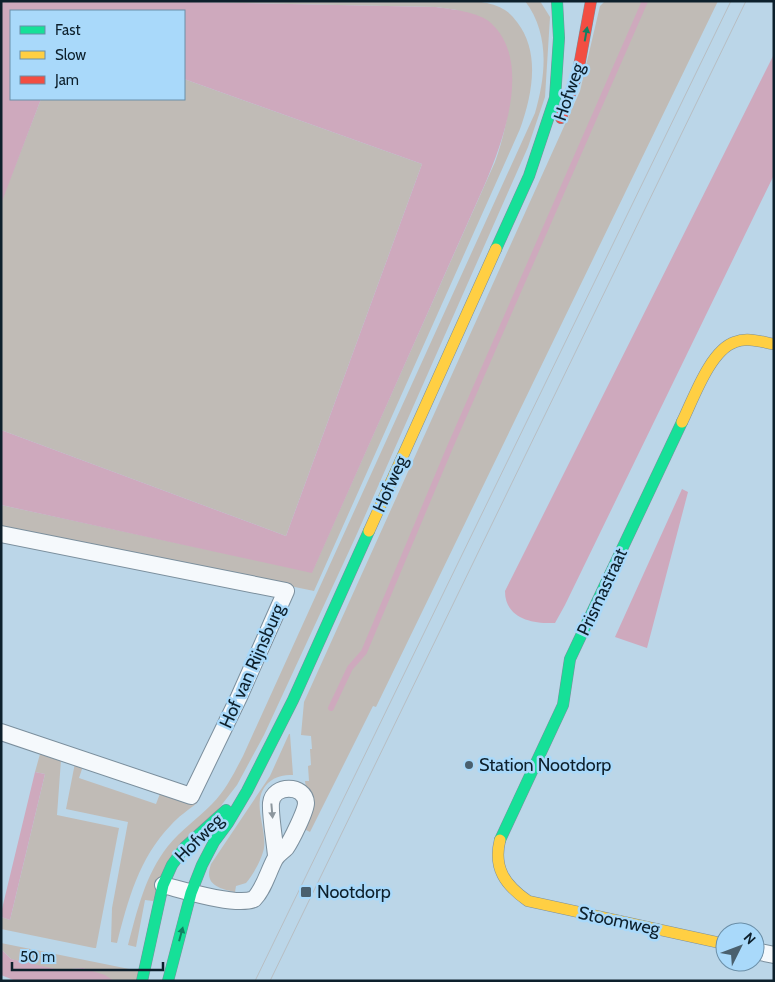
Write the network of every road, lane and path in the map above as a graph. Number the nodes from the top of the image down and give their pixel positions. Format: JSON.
{"nodes":[{"id":1,"x":561,"y":2,"type":"edge"},
{"id":2,"x":586,"y":2,"type":"edge"},
{"id":3,"x":529,"y":176,"type":"junction"},
{"id":4,"x":774,"y":344,"type":"edge"},
{"id":5,"x":1,"y":534,"type":"edge"},
{"id":6,"x":1,"y":732,"type":"edge"},
{"id":7,"x":247,"y":790,"type":"junction"},
{"id":8,"x":276,"y":856,"type":"dead end"},
{"id":9,"x":163,"y":884,"type":"junction"},
{"id":10,"x":515,"y":892,"type":"joint"},
{"id":11,"x":191,"y":894,"type":"junction"},
{"id":12,"x":715,"y":942,"type":"edge"},
{"id":13,"x":142,"y":981,"type":"edge"},
{"id":14,"x":168,"y":981,"type":"edge"}],
"edges":[{"from":1,"to":3,"type":"main road","name":"Hofweg"},
{"from":3,"to":2,"type":"main road","name":"Hofweg","one_way":true},
{"from":3,"to":7,"type":"main road","name":"Hofweg"},
{"from":4,"to":10,"type":"main road","name":"Prismastraat"},
{"from":5,"to":6,"type":"street","name":"Hof van Rijnsburg"},
{"from":7,"to":9,"type":"main road","name":"Hofweg"},
{"from":11,"to":7,"type":"main road","name":"Hofweg","one_way":true},
{"from":8,"to":11,"type":"street"},
{"from":9,"to":11,"type":"street"},
{"from":9,"to":13,"type":"main road","name":"Hofweg"},
{"from":10,"to":12,"type":"main road","name":"Stoomweg"},
{"from":14,"to":11,"type":"main road","name":"Hofweg","one_way":true}]}
